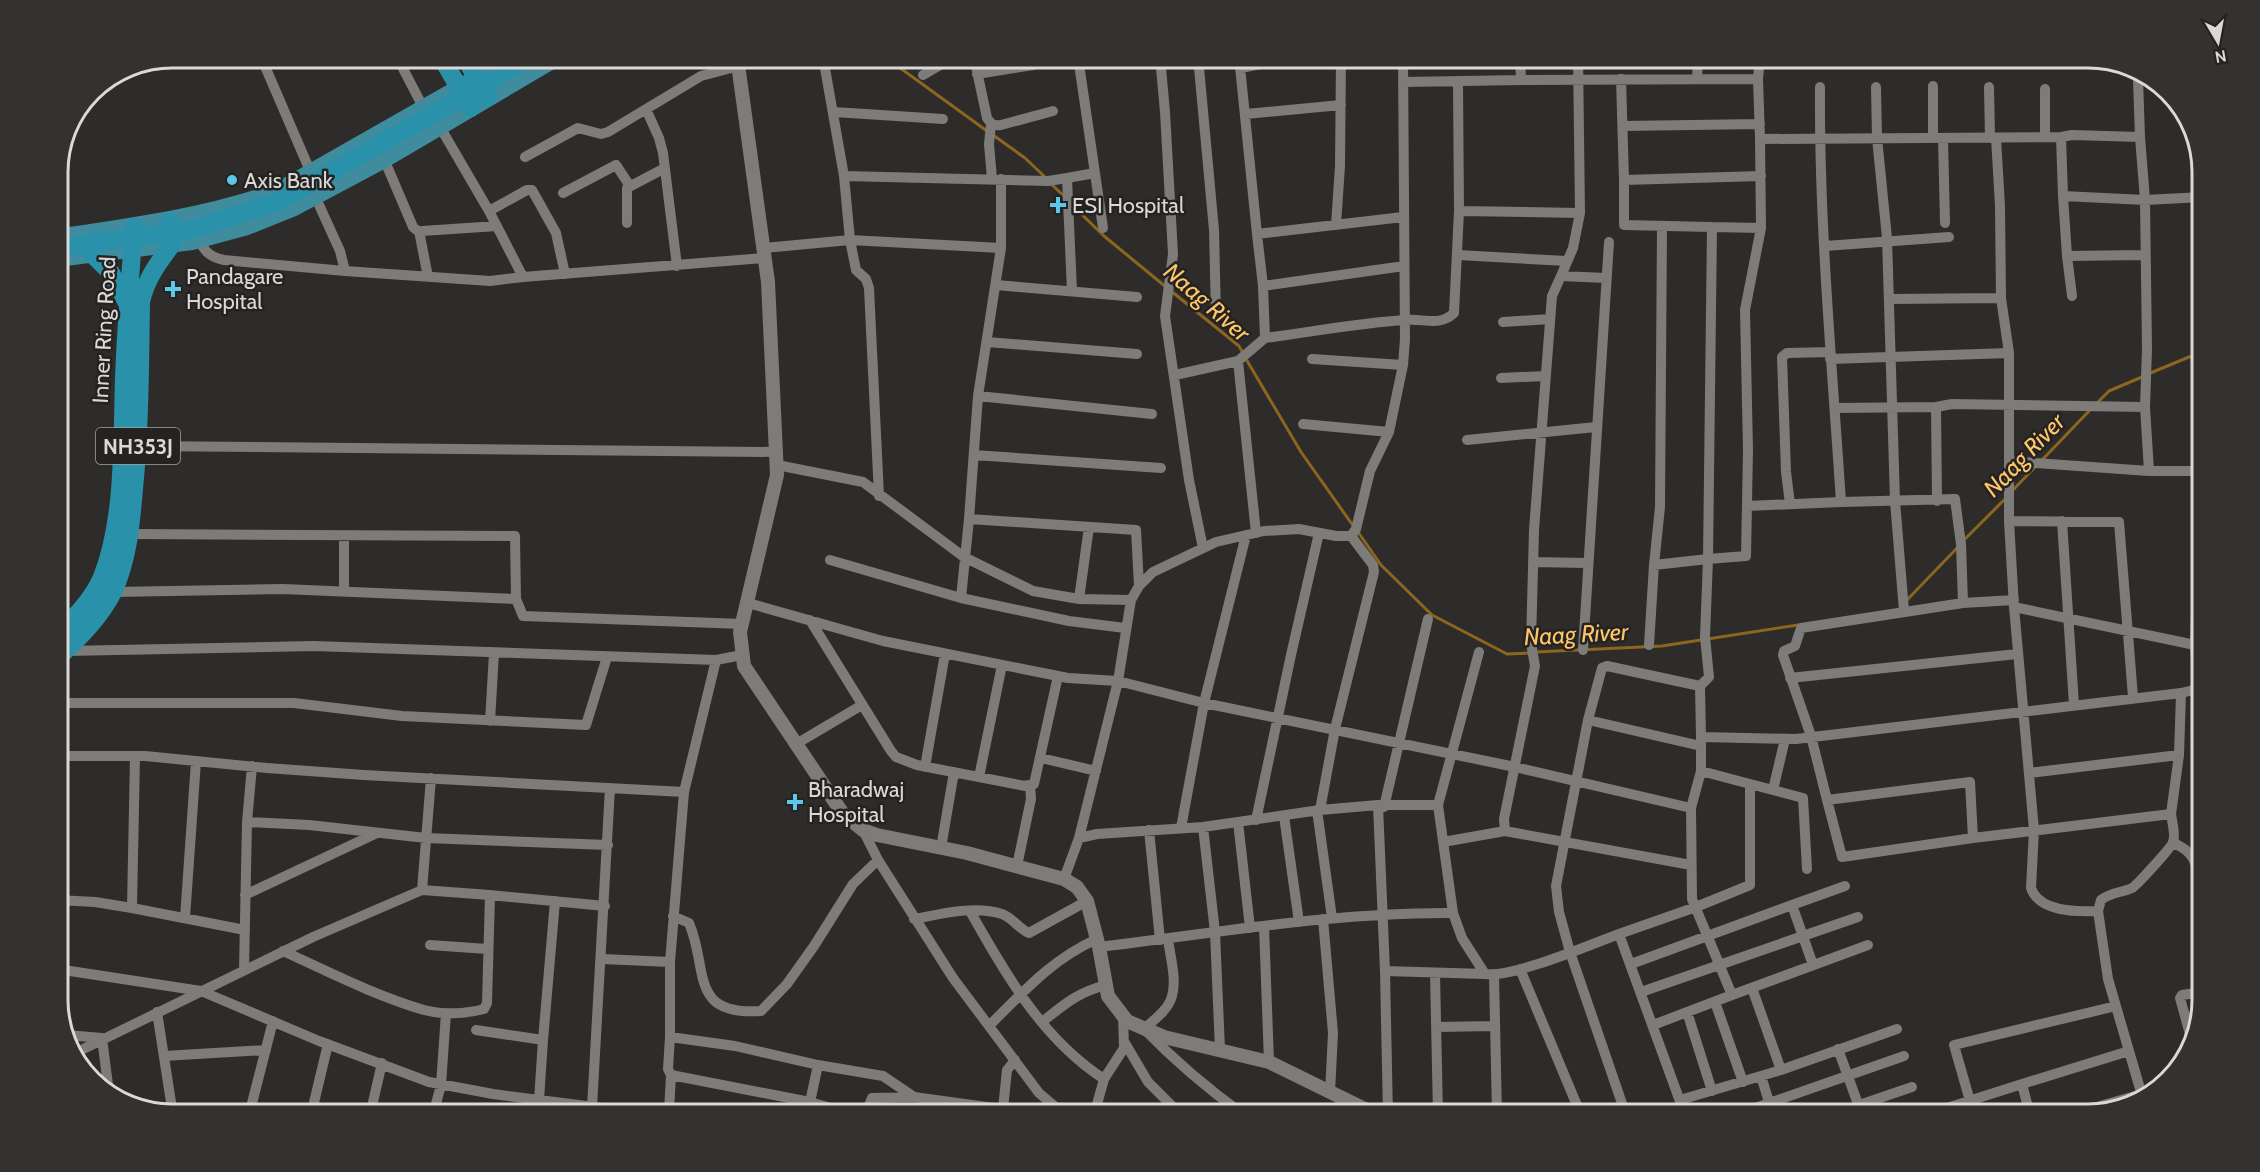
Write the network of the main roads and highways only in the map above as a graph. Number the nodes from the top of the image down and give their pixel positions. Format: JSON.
{"nodes":[{"id":1,"x":447,"y":68,"type":"edge"},
{"id":2,"x":471,"y":68,"type":"edge"},
{"id":3,"x":495,"y":68,"type":"edge"},
{"id":4,"x":513,"y":68,"type":"edge"},
{"id":5,"x":539,"y":68,"type":"edge"},
{"id":6,"x":477,"y":78,"type":"junction"},
{"id":7,"x":458,"y":89,"type":"junction"},
{"id":8,"x":487,"y":98,"type":"junction"},
{"id":9,"x":471,"y":108,"type":"junction"},
{"id":10,"x":170,"y":220,"type":"junction"},
{"id":11,"x":134,"y":227,"type":"junction"},
{"id":12,"x":68,"y":236,"type":"edge"},
{"id":13,"x":173,"y":243,"type":"junction"},
{"id":14,"x":68,"y":246,"type":"edge"},
{"id":15,"x":132,"y":249,"type":"junction"},
{"id":16,"x":92,"y":254,"type":"junction"},
{"id":17,"x":68,"y":257,"type":"edge"},
{"id":18,"x":128,"y":305,"type":"junction"},
{"id":19,"x":68,"y":623,"type":"edge"},
{"id":20,"x":68,"y":648,"type":"edge"}],
"edges":[{"from":1,"to":7,"type":"highway"},
{"from":2,"to":6,"type":"highway"},
{"from":3,"to":6,"type":"main road"},
{"from":4,"to":14,"type":"highway"},
{"from":5,"to":8,"type":"main road"},
{"from":6,"to":7,"type":"main road"},
{"from":6,"to":8,"type":"highway"},
{"from":7,"to":9,"type":"highway"},
{"from":7,"to":10,"type":"main road"},
{"from":8,"to":9,"type":"main road"},
{"from":9,"to":13,"type":"main road"},
{"from":10,"to":11,"type":"main road"},
{"from":10,"to":13,"type":"highway"},
{"from":11,"to":12,"type":"main road"},
{"from":11,"to":15,"type":"highway","name":"Inner Ring Road","number":"NH353J"},
{"from":13,"to":15,"type":"main road"},
{"from":13,"to":20,"type":"highway","name":"Inner Ring Road","number":"NH353J"},
{"from":15,"to":16,"type":"main road"},
{"from":15,"to":18,"type":"highway","name":"Inner Ring Road","number":"NH353J"},
{"from":16,"to":17,"type":"main road"},
{"from":16,"to":18,"type":"highway"},
{"from":18,"to":19,"type":"highway","name":"Inner Ring Road","number":"NH353J"}]}
